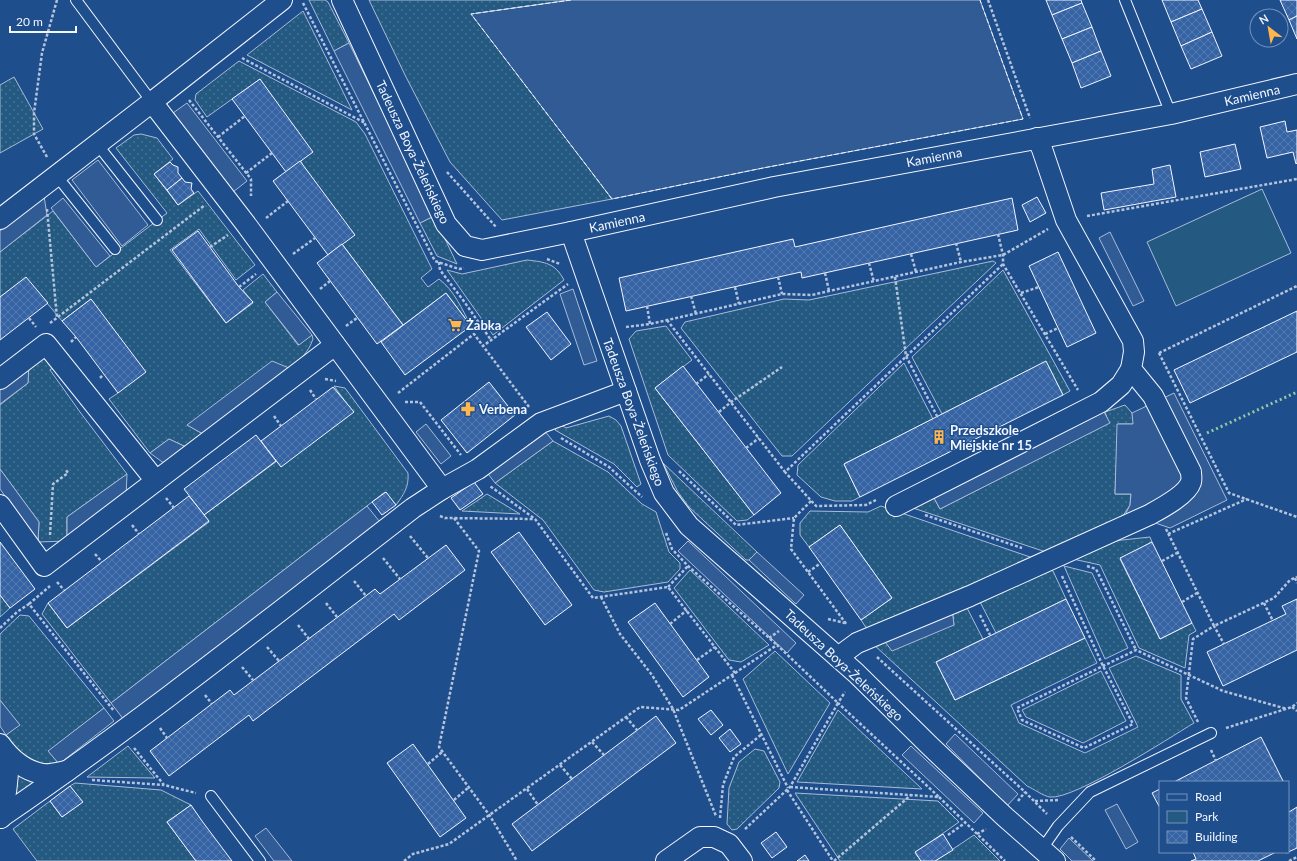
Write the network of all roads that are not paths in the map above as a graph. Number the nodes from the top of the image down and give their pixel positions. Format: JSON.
{"nodes":[{"id":1,"x":76,"y":0,"type":"edge"},
{"id":2,"x":342,"y":0,"type":"edge"},
{"id":3,"x":1125,"y":0,"type":"edge"},
{"id":4,"x":290,"y":4,"type":"edge"},
{"id":5,"x":1297,"y":84,"type":"edge"},
{"id":6,"x":152,"y":102,"type":"junction"},
{"id":7,"x":1171,"y":114,"type":"junction"},
{"id":8,"x":1037,"y":138,"type":"junction"},
{"id":9,"x":97,"y":144,"type":"junction"},
{"id":10,"x":56,"y":172,"type":"junction"},
{"id":11,"x":0,"y":219,"type":"edge"},
{"id":12,"x":157,"y":220,"type":"dead end"},
{"id":13,"x":571,"y":232,"type":"junction"},
{"id":14,"x":115,"y":249,"type":"dead end"},
{"id":15,"x":335,"y":345,"type":"junction"},
{"id":16,"x":1132,"y":360,"type":"junction"},
{"id":17,"x":0,"y":379,"type":"edge"},
{"id":18,"x":626,"y":391,"type":"junction"},
{"id":19,"x":156,"y":481,"type":"junction"},
{"id":20,"x":442,"y":489,"type":"junction"},
{"id":21,"x":0,"y":505,"type":"edge"},
{"id":22,"x":896,"y":506,"type":"road end"},
{"id":23,"x":838,"y":657,"type":"junction"},
{"id":24,"x":1208,"y":735,"type":"road end"},
{"id":25,"x":4,"y":750,"type":"edge"},
{"id":26,"x":69,"y":770,"type":"junction"},
{"id":27,"x":211,"y":796,"type":"road end"},
{"id":28,"x":0,"y":818,"type":"edge"},
{"id":29,"x":1048,"y":855,"type":"edge"},
{"id":30,"x":260,"y":861,"type":"edge"},
{"id":31,"x":666,"y":861,"type":"edge"},
{"id":32,"x":742,"y":861,"type":"edge"}],
"edges":[{"from":1,"to":6,"type":"lane"},
{"from":2,"to":13,"type":"street","name":"Tadeusza Boya-Żeleńskiego"},
{"from":3,"to":7,"type":"lane"},
{"from":4,"to":6,"type":"street"},
{"from":5,"to":7,"type":"street","name":"Kamienna"},
{"from":6,"to":9,"type":"street"},
{"from":6,"to":15,"type":"street"},
{"from":7,"to":8,"type":"street","name":"Kamienna"},
{"from":8,"to":13,"type":"street","name":"Kamienna"},
{"from":8,"to":16,"type":"street"},
{"from":9,"to":10,"type":"street"},
{"from":9,"to":12,"type":"lane"},
{"from":10,"to":11,"type":"street"},
{"from":10,"to":14,"type":"lane"},
{"from":13,"to":18,"type":"street","name":"Tadeusza Boya-Żeleńskiego"},
{"from":15,"to":19,"type":"street"},
{"from":15,"to":20,"type":"street"},
{"from":16,"to":22,"type":"street"},
{"from":16,"to":23,"type":"street"},
{"from":17,"to":19,"type":"street"},
{"from":18,"to":20,"type":"street"},
{"from":18,"to":23,"type":"street","name":"Tadeusza Boya-Żeleńskiego"},
{"from":19,"to":21,"type":"street"},
{"from":20,"to":26,"type":"street"},
{"from":23,"to":29,"type":"street","name":"Tadeusza Boya-Żeleńskiego"},
{"from":24,"to":29,"type":"lane"},
{"from":25,"to":26,"type":"street"},
{"from":25,"to":28,"type":"street"},
{"from":26,"to":28,"type":"street"},
{"from":27,"to":30,"type":"lane"},
{"from":31,"to":32,"type":"street"}]}
